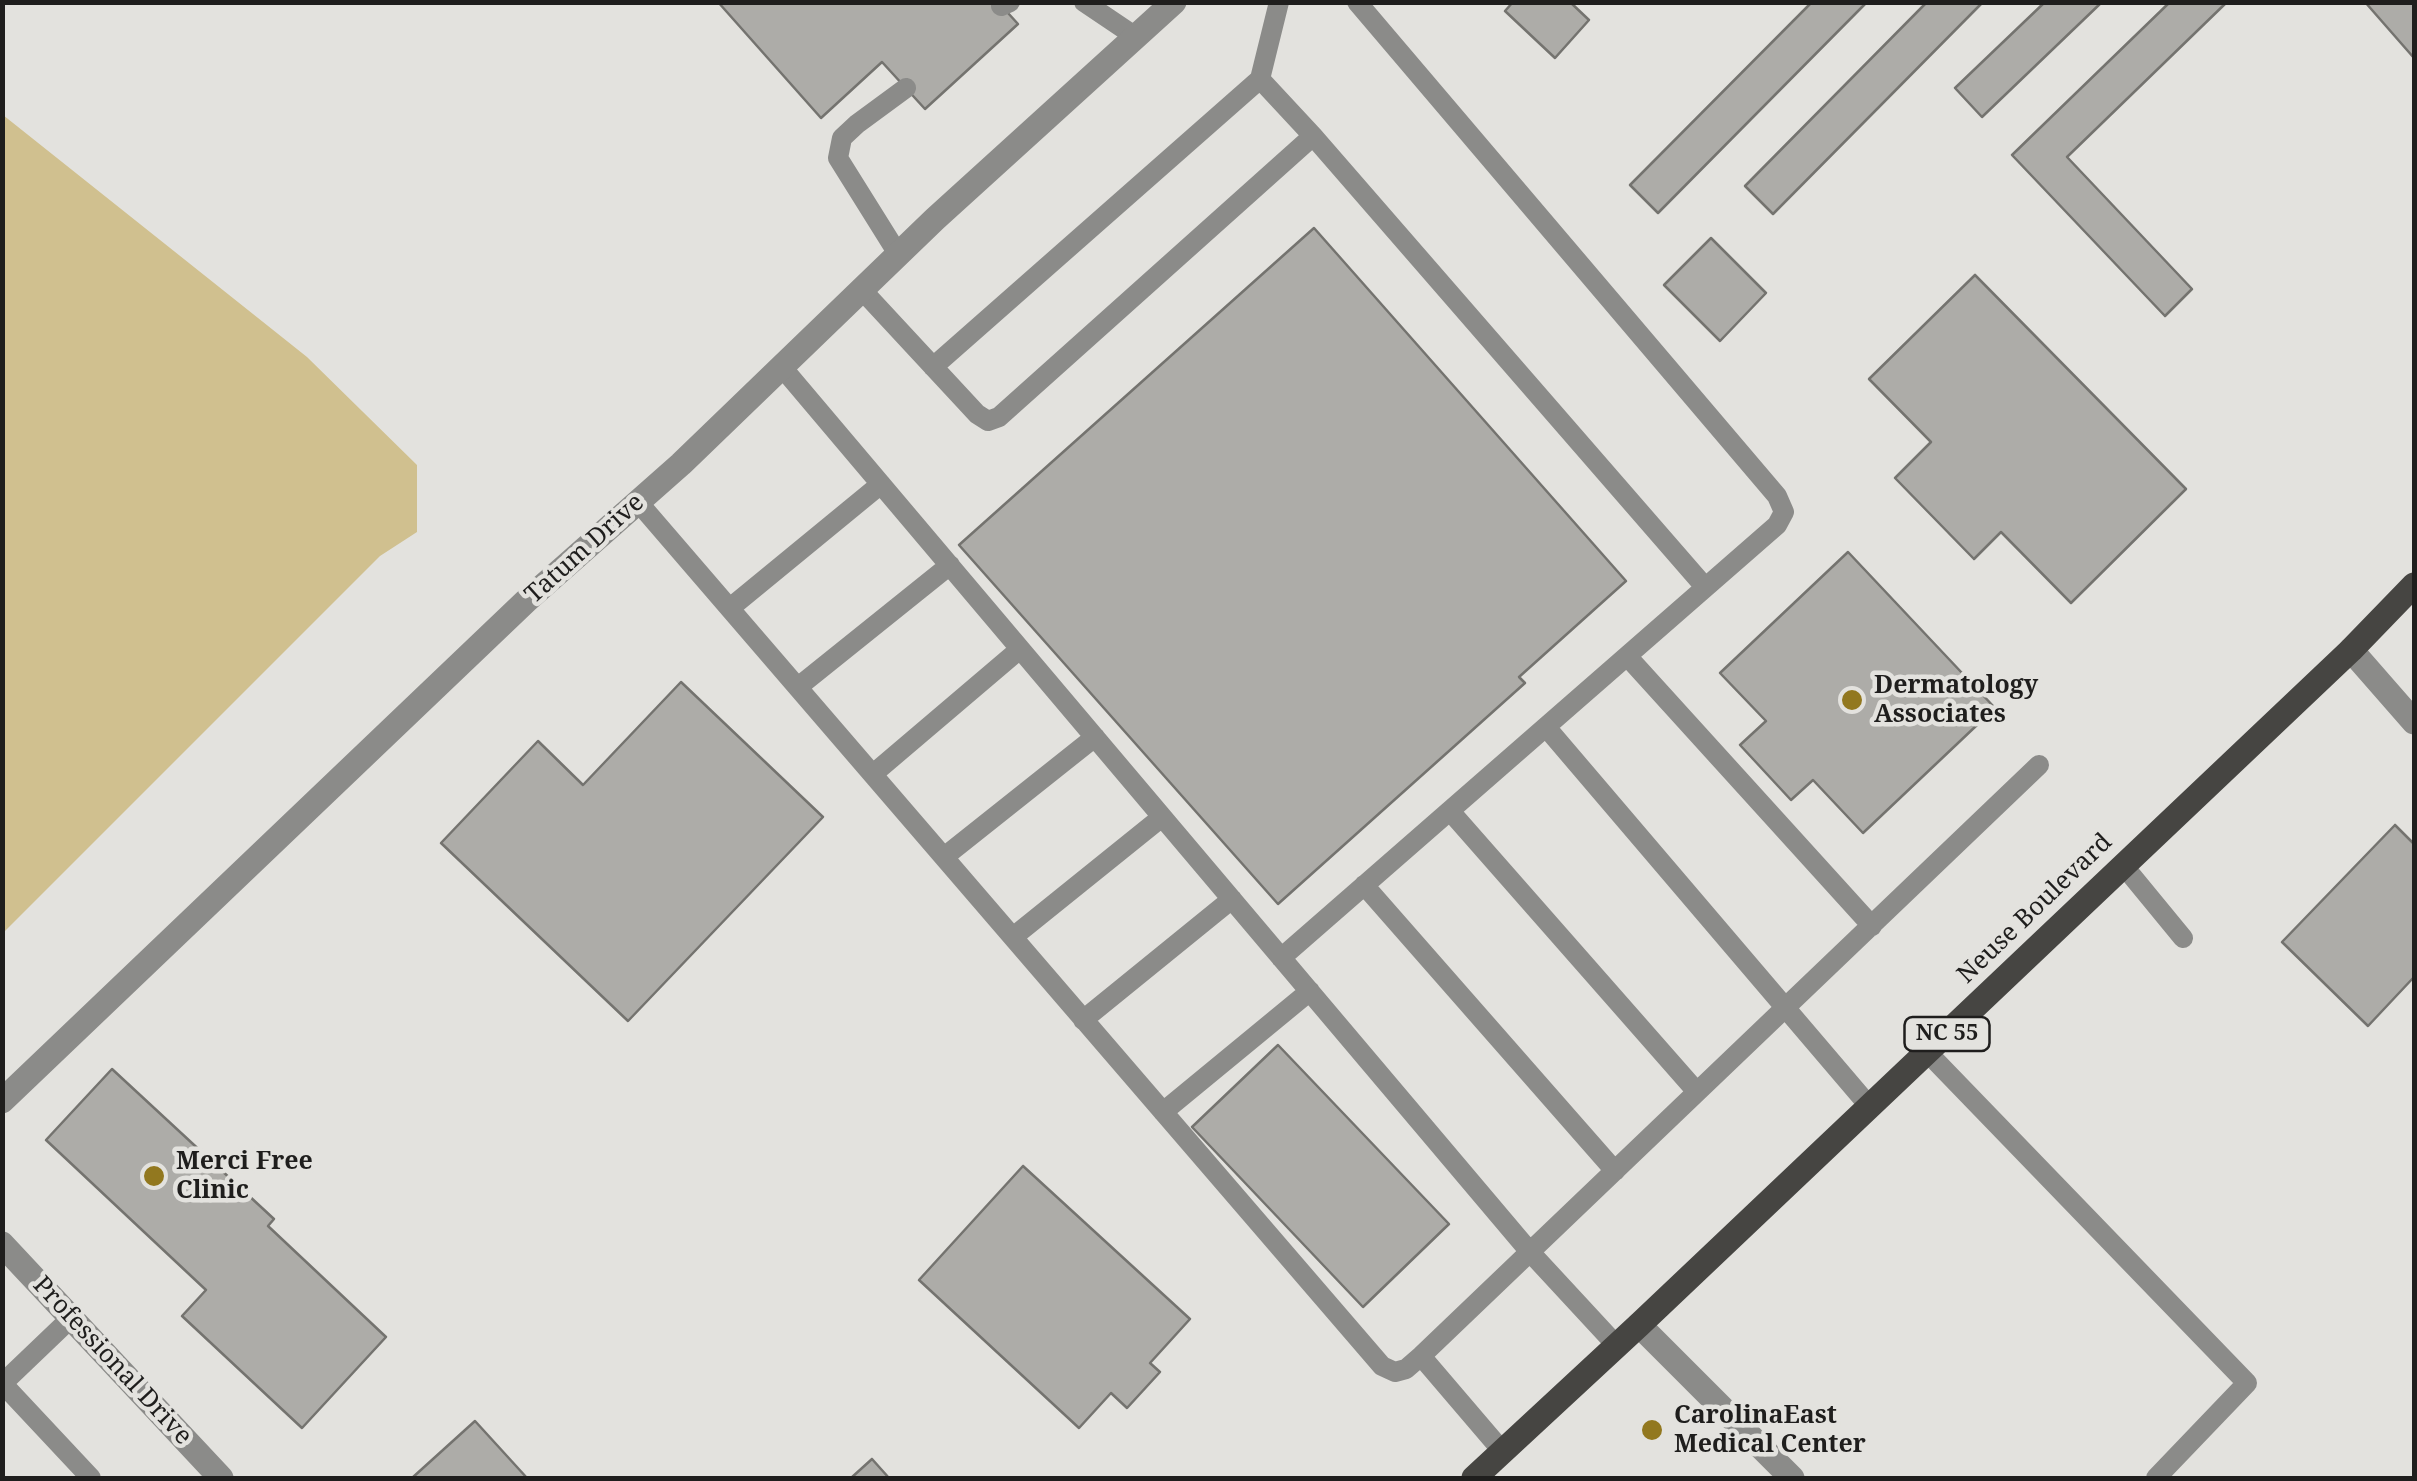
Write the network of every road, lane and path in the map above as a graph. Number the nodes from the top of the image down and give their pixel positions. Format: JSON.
{"nodes":[{"id":1,"x":1084,"y":2,"type":"edge"},
{"id":2,"x":1174,"y":2,"type":"edge"},
{"id":3,"x":1279,"y":2,"type":"edge"},
{"id":4,"x":1357,"y":2,"type":"edge"},
{"id":5,"x":1136,"y":37,"type":"junction"},
{"id":6,"x":1260,"y":79,"type":"junction"},
{"id":7,"x":906,"y":88,"type":"dead end"},
{"id":8,"x":1313,"y":136,"type":"junction"},
{"id":9,"x":898,"y":254,"type":"junction"},
{"id":10,"x":862,"y":290,"type":"junction"},
{"id":11,"x":781,"y":366,"type":"junction"},
{"id":12,"x":933,"y":367,"type":"junction"},
{"id":13,"x":881,"y":484,"type":"junction"},
{"id":14,"x":638,"y":502,"type":"junction"},
{"id":15,"x":950,"y":566,"type":"junction"},
{"id":16,"x":2414,"y":585,"type":"edge"},
{"id":17,"x":1706,"y":587,"type":"junction"},
{"id":18,"x":730,"y":608,"type":"junction"},
{"id":19,"x":1020,"y":649,"type":"junction"},
{"id":20,"x":2351,"y":650,"type":"junction"},
{"id":21,"x":1627,"y":656,"type":"junction"},
{"id":22,"x":798,"y":687,"type":"junction"},
{"id":23,"x":2414,"y":722,"type":"edge"},
{"id":24,"x":1546,"y":727,"type":"junction"},
{"id":25,"x":1095,"y":737,"type":"junction"},
{"id":26,"x":2039,"y":765,"type":"dead end"},
{"id":27,"x":873,"y":774,"type":"junction"},
{"id":28,"x":1450,"y":811,"type":"junction"},
{"id":29,"x":1162,"y":817,"type":"junction"},
{"id":30,"x":944,"y":857,"type":"junction"},
{"id":31,"x":2124,"y":865,"type":"junction"},
{"id":32,"x":1364,"y":885,"type":"junction"},
{"id":33,"x":1232,"y":899,"type":"junction"},
{"id":34,"x":1872,"y":926,"type":"junction"},
{"id":35,"x":1013,"y":938,"type":"junction"},
{"id":36,"x":2183,"y":938,"type":"dead end"},
{"id":37,"x":1281,"y":958,"type":"junction"},
{"id":38,"x":1310,"y":991,"type":"junction"},
{"id":39,"x":1785,"y":1009,"type":"junction"},
{"id":40,"x":1084,"y":1020,"type":"junction"},
{"id":41,"x":1927,"y":1052,"type":"junction"},
{"id":42,"x":1697,"y":1092,"type":"junction"},
{"id":43,"x":2,"y":1101,"type":"edge"},
{"id":44,"x":1870,"y":1107,"type":"junction"},
{"id":45,"x":1163,"y":1112,"type":"junction"},
{"id":46,"x":1615,"y":1171,"type":"junction"},
{"id":47,"x":2,"y":1244,"type":"edge"},
{"id":48,"x":1530,"y":1252,"type":"junction"},
{"id":49,"x":72,"y":1318,"type":"junction"},
{"id":50,"x":1640,"y":1326,"type":"junction"},
{"id":51,"x":1618,"y":1346,"type":"junction"},
{"id":52,"x":1421,"y":1356,"type":"junction"},
{"id":53,"x":3,"y":1384,"type":"edge"},
{"id":54,"x":1503,"y":1452,"type":"junction"},
{"id":55,"x":91,"y":1478,"type":"edge"},
{"id":56,"x":221,"y":1478,"type":"edge"},
{"id":57,"x":1474,"y":1478,"type":"edge"},
{"id":58,"x":1792,"y":1478,"type":"edge"},
{"id":59,"x":2156,"y":1478,"type":"edge"}],
"edges":[{"from":1,"to":5,"type":"lane"},
{"from":2,"to":5,"type":"street","name":"Tatum Drive"},
{"from":3,"to":6,"type":"lane"},
{"from":4,"to":17,"type":"lane"},
{"from":5,"to":9,"type":"street","name":"Tatum Drive"},
{"from":6,"to":8,"type":"lane"},
{"from":6,"to":12,"type":"lane"},
{"from":7,"to":9,"type":"lane"},
{"from":8,"to":12,"type":"lane"},
{"from":8,"to":17,"type":"lane"},
{"from":9,"to":10,"type":"street","name":"Tatum Drive"},
{"from":10,"to":11,"type":"street","name":"Tatum Drive"},
{"from":10,"to":12,"type":"lane"},
{"from":11,"to":13,"type":"lane"},
{"from":11,"to":14,"type":"street","name":"Tatum Drive"},
{"from":13,"to":15,"type":"lane"},
{"from":13,"to":18,"type":"lane"},
{"from":14,"to":18,"type":"lane"},
{"from":14,"to":43,"type":"street","name":"Tatum Drive"},
{"from":15,"to":19,"type":"lane"},
{"from":15,"to":22,"type":"lane"},
{"from":16,"to":20,"type":"main road","name":"Neuse Boulevard","number":"NC 55"},
{"from":17,"to":21,"type":"lane"},
{"from":18,"to":22,"type":"lane"},
{"from":19,"to":25,"type":"lane"},
{"from":19,"to":27,"type":"lane"},
{"from":20,"to":23,"type":"street"},
{"from":20,"to":31,"type":"main road","name":"Neuse Boulevard","number":"NC 55"},
{"from":21,"to":24,"type":"lane"},
{"from":21,"to":34,"type":"lane"},
{"from":22,"to":27,"type":"lane"},
{"from":24,"to":28,"type":"lane"},
{"from":24,"to":39,"type":"lane"},
{"from":25,"to":29,"type":"lane"},
{"from":25,"to":30,"type":"lane"},
{"from":26,"to":34,"type":"lane"},
{"from":27,"to":30,"type":"lane"},
{"from":28,"to":32,"type":"lane"},
{"from":28,"to":42,"type":"lane"},
{"from":29,"to":33,"type":"lane"},
{"from":29,"to":35,"type":"lane"},
{"from":30,"to":35,"type":"lane"},
{"from":31,"to":36,"type":"lane"},
{"from":31,"to":41,"type":"main road","name":"Neuse Boulevard","number":"NC 55"},
{"from":32,"to":37,"type":"lane"},
{"from":32,"to":46,"type":"lane"},
{"from":33,"to":37,"type":"lane"},
{"from":33,"to":40,"type":"lane"},
{"from":34,"to":39,"type":"lane"},
{"from":35,"to":40,"type":"lane"},
{"from":37,"to":38,"type":"lane"},
{"from":38,"to":45,"type":"lane"},
{"from":38,"to":48,"type":"lane"},
{"from":39,"to":42,"type":"lane"},
{"from":39,"to":44,"type":"lane"},
{"from":40,"to":45,"type":"lane"},
{"from":41,"to":44,"type":"main road","name":"Neuse Boulevard","number":"NC 55"},
{"from":41,"to":59,"type":"lane"},
{"from":42,"to":46,"type":"lane"},
{"from":44,"to":50,"type":"main road","name":"Neuse Boulevard","number":"NC 55"},
{"from":45,"to":52,"type":"lane"},
{"from":46,"to":48,"type":"lane"},
{"from":47,"to":49,"type":"street","name":"Professional Drive"},
{"from":48,"to":51,"type":"lane"},
{"from":48,"to":52,"type":"lane"},
{"from":49,"to":53,"type":"lane"},
{"from":49,"to":56,"type":"street","name":"Professional Drive"},
{"from":50,"to":51,"type":"main road","name":"Neuse Boulevard","number":"NC 55"},
{"from":50,"to":58,"type":"street"},
{"from":51,"to":54,"type":"main road","name":"Neuse Boulevard","number":"NC 55"},
{"from":52,"to":54,"type":"lane"},
{"from":53,"to":55,"type":"lane"},
{"from":54,"to":57,"type":"main road","name":"Neuse Boulevard","number":"NC 55"}]}
